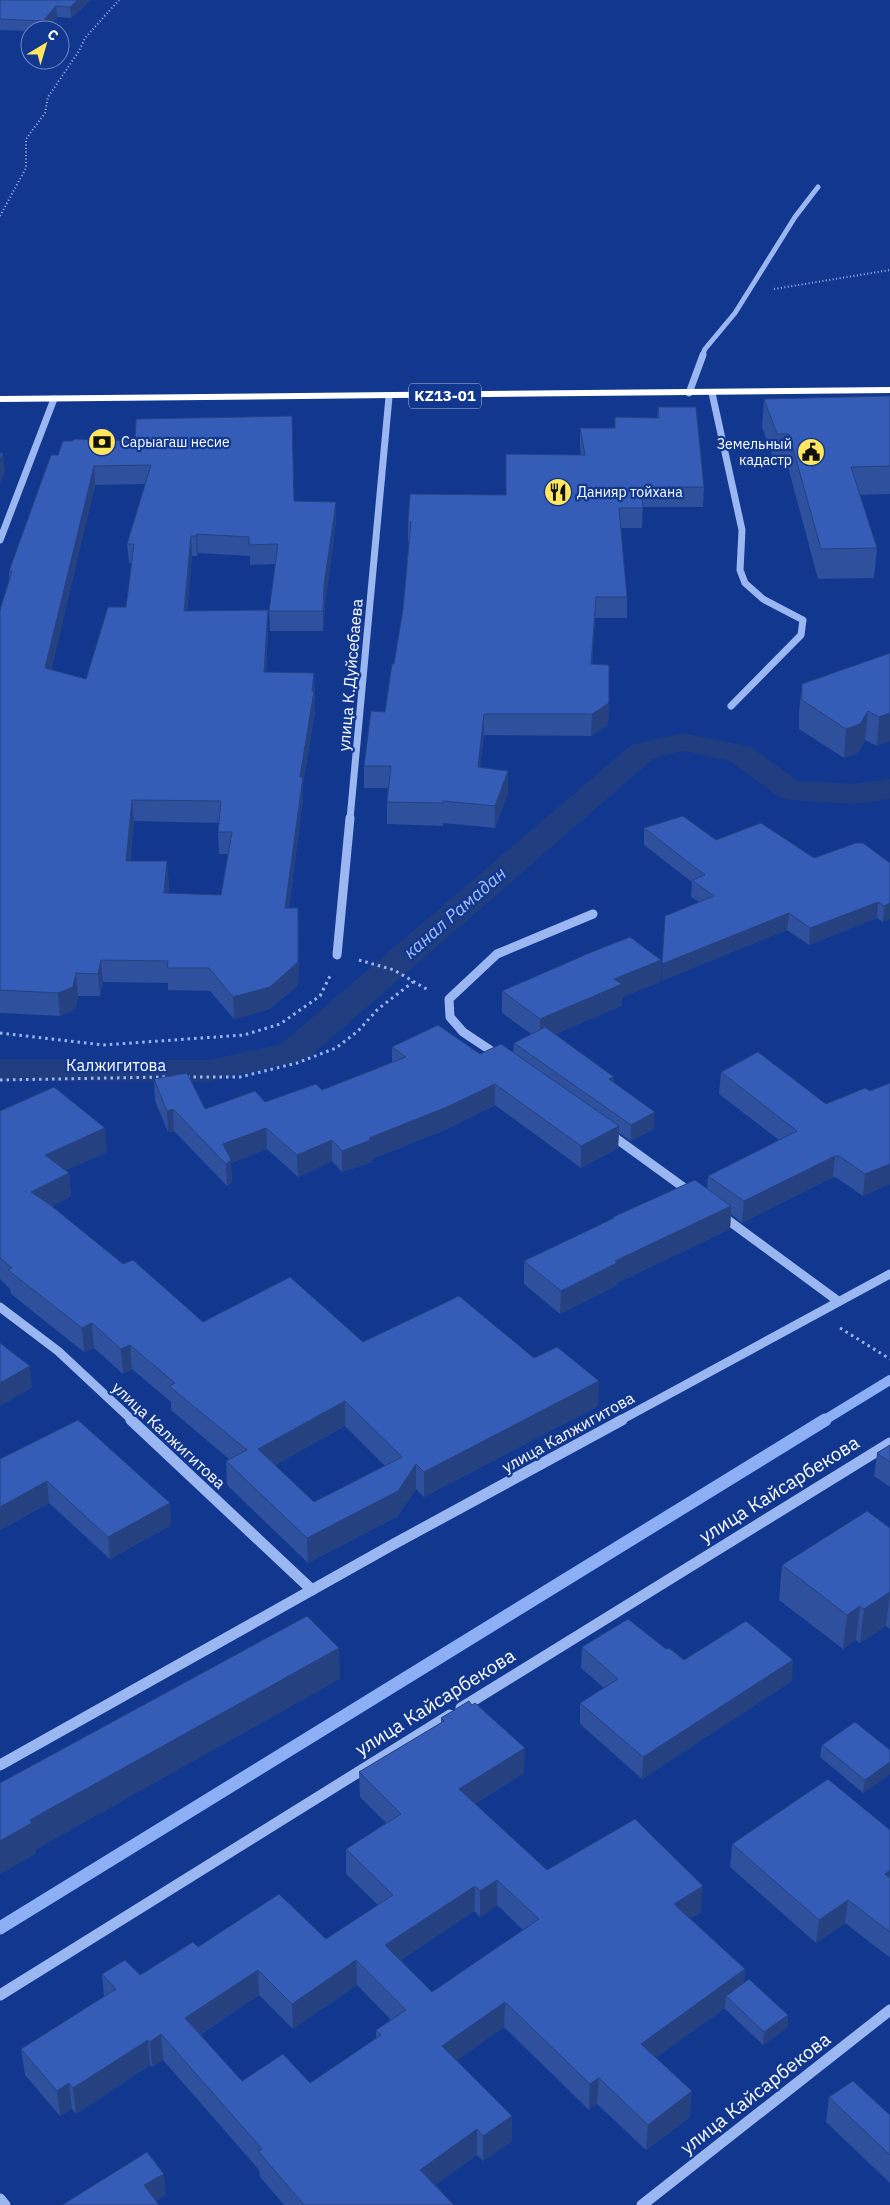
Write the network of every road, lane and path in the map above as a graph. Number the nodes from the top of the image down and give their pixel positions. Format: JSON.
{"nodes":[{"id":1,"x":119,"y":0,"type":"edge"},
{"id":2,"x":818,"y":187,"type":"dead end"},
{"id":3,"x":0,"y":216,"type":"edge"},
{"id":4,"x":890,"y":270,"type":"edge"},
{"id":5,"x":746,"y":294,"type":"junction"},
{"id":6,"x":697,"y":368,"type":"joint"},
{"id":7,"x":890,"y":390,"type":"edge"},
{"id":8,"x":689,"y":393,"type":"junction"},
{"id":9,"x":712,"y":393,"type":"junction"},
{"id":10,"x":389,"y":397,"type":"junction"},
{"id":11,"x":54,"y":399,"type":"junction"},
{"id":12,"x":0,"y":400,"type":"edge"},
{"id":13,"x":0,"y":540,"type":"edge"},
{"id":14,"x":731,"y":706,"type":"dead end"},
{"id":15,"x":593,"y":914,"type":"dead end"},
{"id":16,"x":337,"y":955,"type":"joint"},
{"id":17,"x":380,"y":965,"type":"dead end"},
{"id":18,"x":412,"y":982,"type":"junction"},
{"id":19,"x":449,"y":999,"type":"junction"},
{"id":20,"x":0,"y":1033,"type":"edge"},
{"id":21,"x":511,"y":1065,"type":"edge"},
{"id":22,"x":170,"y":1077,"type":"edge"},
{"id":23,"x":180,"y":1077,"type":"edge"},
{"id":24,"x":0,"y":1080,"type":"edge"},
{"id":25,"x":606,"y":1131,"type":"edge"},
{"id":26,"x":890,"y":1274,"type":"edge"},
{"id":27,"x":838,"y":1300,"type":"junction"},
{"id":28,"x":0,"y":1306,"type":"edge"},
{"id":29,"x":816,"y":1313,"type":"junction"},
{"id":30,"x":890,"y":1359,"type":"edge"},
{"id":31,"x":890,"y":1442,"type":"edge"},
{"id":32,"x":312,"y":1590,"type":"junction"},
{"id":33,"x":0,"y":1765,"type":"edge"},
{"id":34,"x":0,"y":1995,"type":"edge"},
{"id":35,"x":890,"y":2010,"type":"edge"},
{"id":36,"x":0,"y":2199,"type":"edge"},
{"id":37,"x":5,"y":2205,"type":"edge"},
{"id":38,"x":642,"y":2205,"type":"edge"}],
"edges":[{"from":1,"to":3,"type":"path"},
{"from":2,"to":5,"type":"street"},
{"from":4,"to":5,"type":"path"},
{"from":5,"to":6,"type":"street"},
{"from":6,"to":8,"type":"street"},
{"from":7,"to":9,"type":"highway","number":"KZ13-01"},
{"from":8,"to":9,"type":"highway","number":"KZ13-01"},
{"from":8,"to":10,"type":"highway","number":"KZ13-01"},
{"from":9,"to":14,"type":"street"},
{"from":10,"to":11,"type":"highway","number":"KZ13-01"},
{"from":10,"to":16,"type":"street","name":"улица К.Дуйсебаева"},
{"from":11,"to":12,"type":"highway","number":"KZ13-01"},
{"from":11,"to":13,"type":"street"},
{"from":15,"to":19,"type":"street"},
{"from":16,"to":20,"type":"path"},
{"from":17,"to":18,"type":"path"},
{"from":18,"to":19,"type":"path"},
{"from":18,"to":23,"type":"path","name":"Калжигитова"},
{"from":19,"to":21,"type":"street"},
{"from":22,"to":24,"type":"path","name":"Калжигитова"},
{"from":25,"to":27,"type":"street"},
{"from":26,"to":27,"type":"street","name":"улица Калжигитова"},
{"from":27,"to":29,"type":"street","name":"улица Калжигитова"},
{"from":28,"to":32,"type":"street","name":"улица Калжигитова"},
{"from":29,"to":30,"type":"path"},
{"from":29,"to":32,"type":"street","name":"улица Калжигитова"},
{"from":31,"to":34,"type":"street","name":"улица Кайсарбекова"},
{"from":32,"to":33,"type":"street","name":"улица Калжигитова"},
{"from":35,"to":38,"type":"street","name":"улица Кайсарбекова"},
{"from":36,"to":37,"type":"street"}]}
